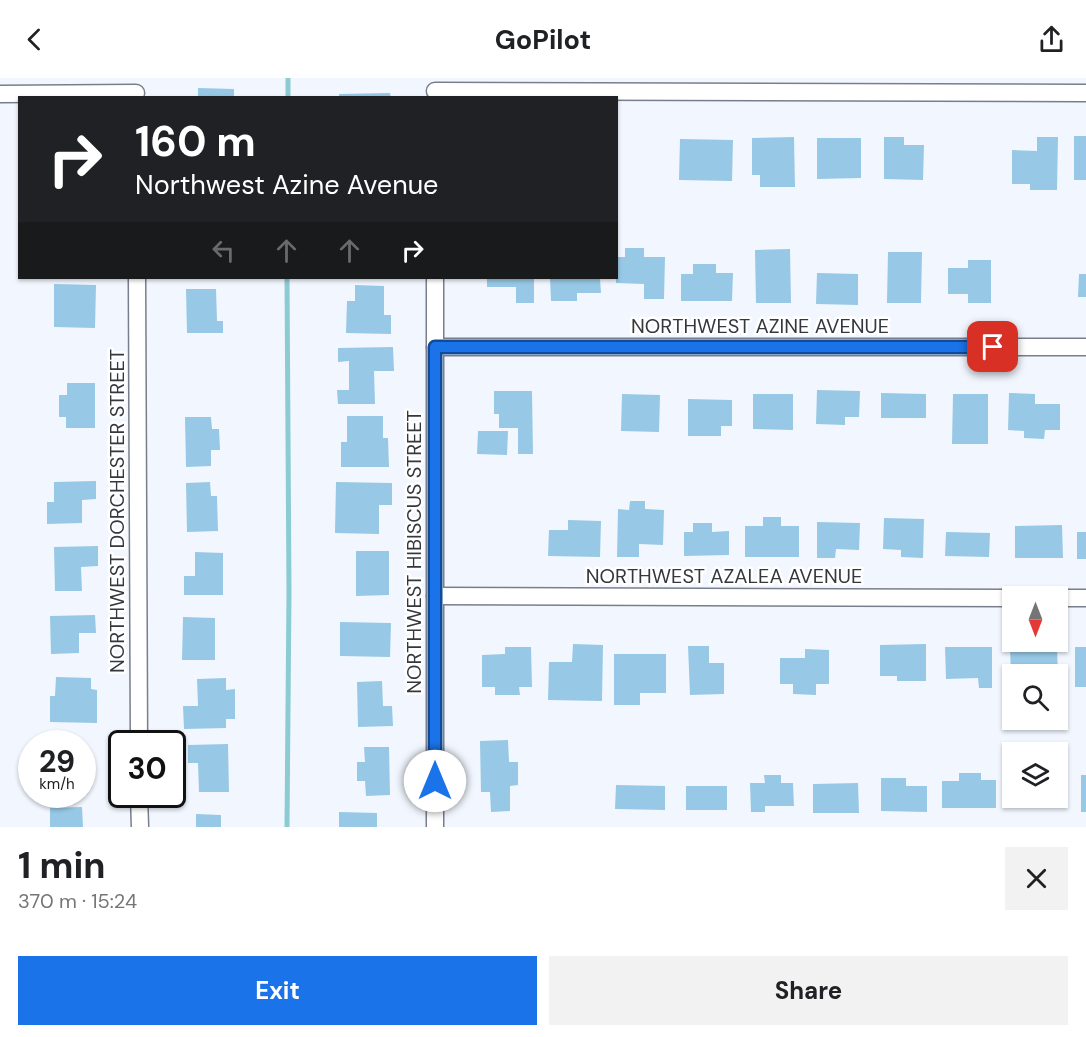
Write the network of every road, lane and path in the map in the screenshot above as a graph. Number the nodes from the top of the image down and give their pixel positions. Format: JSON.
{"nodes":[{"id":1,"x":136,"y":89,"type":"edge"},
{"id":2,"x":435,"y":89,"type":"edge"},
{"id":3,"x":1086,"y":93,"type":"edge"},
{"id":4,"x":0,"y":94,"type":"edge"},
{"id":5,"x":137,"y":279,"type":"edge"},
{"id":6,"x":435,"y":279,"type":"edge"},
{"id":7,"x":435,"y":347,"type":"junction"},
{"id":8,"x":1086,"y":347,"type":"edge"},
{"id":9,"x":435,"y":596,"type":"junction"},
{"id":10,"x":1002,"y":598,"type":"edge"},
{"id":11,"x":1068,"y":598,"type":"edge"},
{"id":12,"x":1086,"y":598,"type":"edge"},
{"id":13,"x":139,"y":730,"type":"edge"},
{"id":14,"x":139,"y":808,"type":"edge"},
{"id":15,"x":140,"y":827,"type":"edge"},
{"id":16,"x":435,"y":827,"type":"edge"}],
"edges":[{"from":1,"to":4,"type":"street"},
{"from":2,"to":3,"type":"street"},
{"from":5,"to":13,"type":"street","name":"NORTHWEST DORCHESTER STREET"},
{"from":6,"to":7,"type":"street","name":"NORTHWEST HIBISCUS STREET"},
{"from":7,"to":8,"type":"street","name":"NORTHWEST AZINE AVENUE"},
{"from":7,"to":9,"type":"street","name":"NORTHWEST HIBISCUS STREET"},
{"from":9,"to":10,"type":"street","name":"NORTHWEST AZALEA AVENUE"},
{"from":9,"to":16,"type":"street","name":"NORTHWEST HIBISCUS STREET"},
{"from":11,"to":12,"type":"street"},
{"from":14,"to":15,"type":"street"}]}
